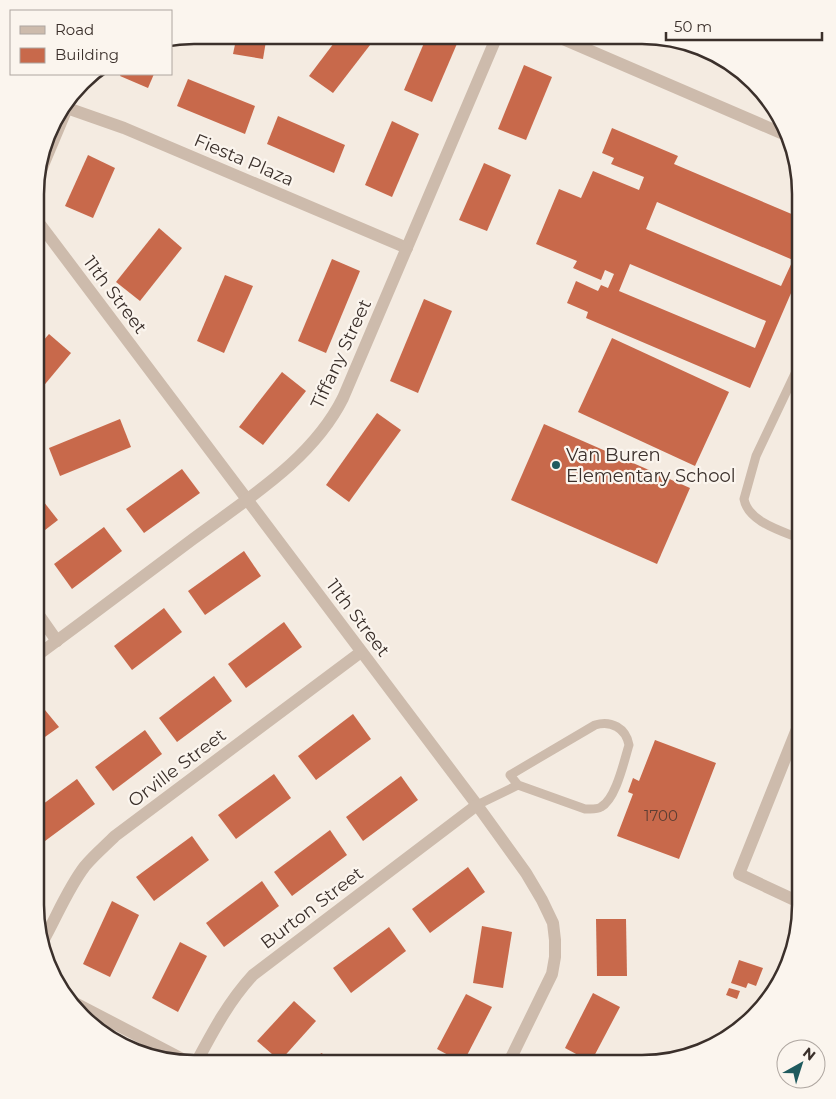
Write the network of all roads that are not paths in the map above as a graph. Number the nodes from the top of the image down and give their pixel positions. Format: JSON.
{"nodes":[{"id":1,"x":494,"y":44,"type":"edge"},
{"id":2,"x":575,"y":44,"type":"edge"},
{"id":3,"x":70,"y":109,"type":"edge"},
{"id":4,"x":779,"y":132,"type":"edge"},
{"id":5,"x":44,"y":230,"type":"edge"},
{"id":6,"x":407,"y":248,"type":"junction"},
{"id":7,"x":792,"y":380,"type":"edge"},
{"id":8,"x":246,"y":499,"type":"junction"},
{"id":9,"x":792,"y":535,"type":"edge"},
{"id":10,"x":44,"y":622,"type":"edge"},
{"id":11,"x":57,"y":641,"type":"junction"},
{"id":12,"x":44,"y":651,"type":"edge"},
{"id":13,"x":361,"y":652,"type":"junction"},
{"id":14,"x":792,"y":742,"type":"edge"},
{"id":15,"x":518,"y":785,"type":"junction"},
{"id":16,"x":477,"y":806,"type":"junction"},
{"id":17,"x":792,"y":898,"type":"edge"},
{"id":18,"x":47,"y":934,"type":"edge"},
{"id":19,"x":85,"y":1008,"type":"edge"},
{"id":20,"x":172,"y":1054,"type":"edge"},
{"id":21,"x":200,"y":1055,"type":"edge"},
{"id":22,"x":512,"y":1055,"type":"edge"}],
"edges":[{"from":1,"to":6,"type":"street","name":"Tiffany Street"},
{"from":2,"to":4,"type":"street"},
{"from":3,"to":6,"type":"street","name":"Fiesta Plaza"},
{"from":5,"to":8,"type":"street","name":"11th Street"},
{"from":6,"to":8,"type":"street","name":"Tiffany Street"},
{"from":7,"to":9,"type":"lane"},
{"from":8,"to":11,"type":"street","name":"Tiffany Street"},
{"from":8,"to":13,"type":"street","name":"11th Street"},
{"from":10,"to":11,"type":"street"},
{"from":11,"to":12,"type":"street","name":"Tiffany Street"},
{"from":13,"to":16,"type":"street","name":"11th Street"},
{"from":13,"to":18,"type":"street","name":"Orville Street"},
{"from":14,"to":17,"type":"street"},
{"from":15,"to":15,"type":"lane"},
{"from":15,"to":16,"type":"lane"},
{"from":16,"to":21,"type":"street","name":"Burton Street"},
{"from":16,"to":22,"type":"street","name":"11th Street"},
{"from":19,"to":20,"type":"street"}]}
